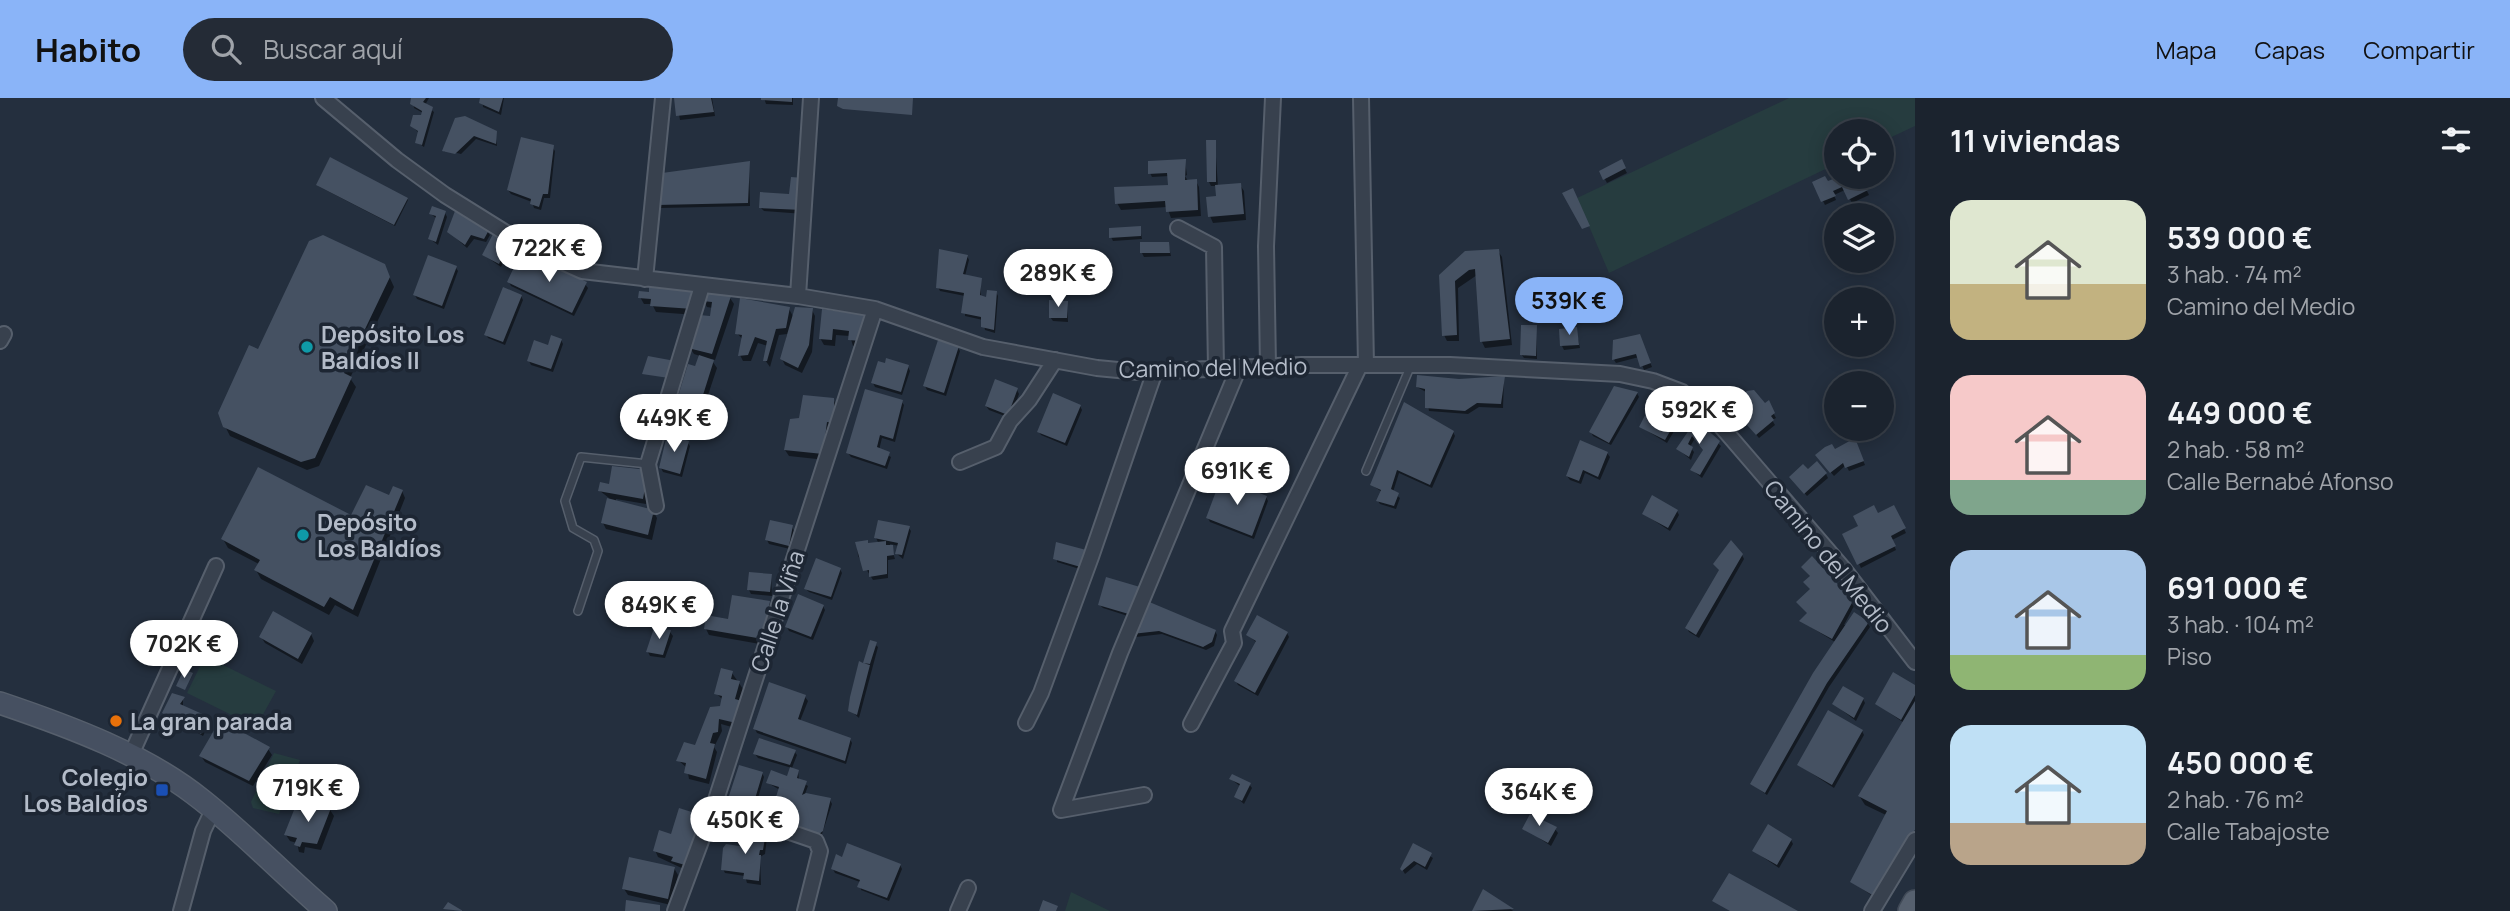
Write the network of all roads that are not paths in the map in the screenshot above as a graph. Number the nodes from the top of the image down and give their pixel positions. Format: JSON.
{"nodes":[{"id":1,"x":323,"y":98,"type":"edge"},
{"id":2,"x":663,"y":98,"type":"edge"},
{"id":3,"x":811,"y":98,"type":"edge"},
{"id":4,"x":1273,"y":98,"type":"edge"},
{"id":5,"x":1361,"y":98,"type":"edge"},
{"id":6,"x":1178,"y":228,"type":"dead end"},
{"id":7,"x":645,"y":279,"type":"junction"},
{"id":8,"x":702,"y":285,"type":"junction"},
{"id":9,"x":798,"y":296,"type":"junction"},
{"id":10,"x":874,"y":310,"type":"junction"},
{"id":11,"x":1055,"y":360,"type":"junction"},
{"id":12,"x":1363,"y":365,"type":"junction"},
{"id":13,"x":1411,"y":365,"type":"junction"},
{"id":14,"x":1268,"y":366,"type":"junction"},
{"id":15,"x":1239,"y":367,"type":"junction"},
{"id":16,"x":1216,"y":368,"type":"junction"},
{"id":17,"x":1155,"y":371,"type":"junction"},
{"id":18,"x":960,"y":462,"type":"dead end"},
{"id":19,"x":648,"y":464,"type":"junction"},
{"id":20,"x":1366,"y":471,"type":"dead end"},
{"id":21,"x":656,"y":506,"type":"dead end"},
{"id":22,"x":216,"y":566,"type":"dead end"},
{"id":23,"x":578,"y":611,"type":"dead end"},
{"id":24,"x":1915,"y":662,"type":"edge"},
{"id":25,"x":0,"y":703,"type":"edge"},
{"id":26,"x":1026,"y":723,"type":"dead end"},
{"id":27,"x":1191,"y":724,"type":"dead end"},
{"id":28,"x":130,"y":757,"type":"junction"},
{"id":29,"x":1144,"y":795,"type":"dead end"},
{"id":30,"x":714,"y":807,"type":"junction"},
{"id":31,"x":213,"y":810,"type":"junction"},
{"id":32,"x":1915,"y":840,"type":"edge"},
{"id":33,"x":968,"y":888,"type":"dead end"},
{"id":34,"x":1915,"y":902,"type":"edge"},
{"id":35,"x":323,"y":910,"type":"edge"},
{"id":36,"x":181,"y":911,"type":"edge"},
{"id":37,"x":675,"y":911,"type":"edge"},
{"id":38,"x":805,"y":911,"type":"edge"},
{"id":39,"x":958,"y":911,"type":"edge"},
{"id":40,"x":1872,"y":911,"type":"edge"},
{"id":41,"x":1910,"y":911,"type":"edge"}],
"edges":[{"from":1,"to":7,"type":"street","name":"Camino del Medio"},
{"from":2,"to":7,"type":"street"},
{"from":3,"to":9,"type":"street"},
{"from":4,"to":14,"type":"street"},
{"from":5,"to":12,"type":"street"},
{"from":6,"to":16,"type":"street"},
{"from":7,"to":8,"type":"street","name":"Camino del Medio"},
{"from":8,"to":9,"type":"street","name":"Camino del Medio"},
{"from":8,"to":19,"type":"street"},
{"from":9,"to":10,"type":"street","name":"Camino del Medio"},
{"from":10,"to":11,"type":"street","name":"Camino del Medio"},
{"from":10,"to":30,"type":"street","name":"Calle la Viña"},
{"from":11,"to":17,"type":"street","name":"Camino del Medio"},
{"from":11,"to":18,"type":"street"},
{"from":12,"to":13,"type":"street","name":"Camino del Medio"},
{"from":12,"to":14,"type":"street","name":"Camino del Medio"},
{"from":12,"to":27,"type":"street"},
{"from":13,"to":20,"type":"lane"},
{"from":13,"to":24,"type":"street","name":"Camino del Medio"},
{"from":14,"to":15,"type":"street","name":"Camino del Medio"},
{"from":15,"to":16,"type":"street","name":"Camino del Medio"},
{"from":15,"to":29,"type":"street"},
{"from":16,"to":17,"type":"street","name":"Camino del Medio"},
{"from":17,"to":26,"type":"street"},
{"from":19,"to":21,"type":"street"},
{"from":19,"to":23,"type":"lane"},
{"from":22,"to":28,"type":"street"},
{"from":25,"to":28,"type":"main road"},
{"from":28,"to":31,"type":"main road"},
{"from":30,"to":37,"type":"street","name":"Calle la Viña"},
{"from":30,"to":38,"type":"street"},
{"from":31,"to":35,"type":"main road"},
{"from":31,"to":36,"type":"street"},
{"from":32,"to":40,"type":"street"},
{"from":33,"to":39,"type":"street"},
{"from":34,"to":41,"type":"main road"}]}
